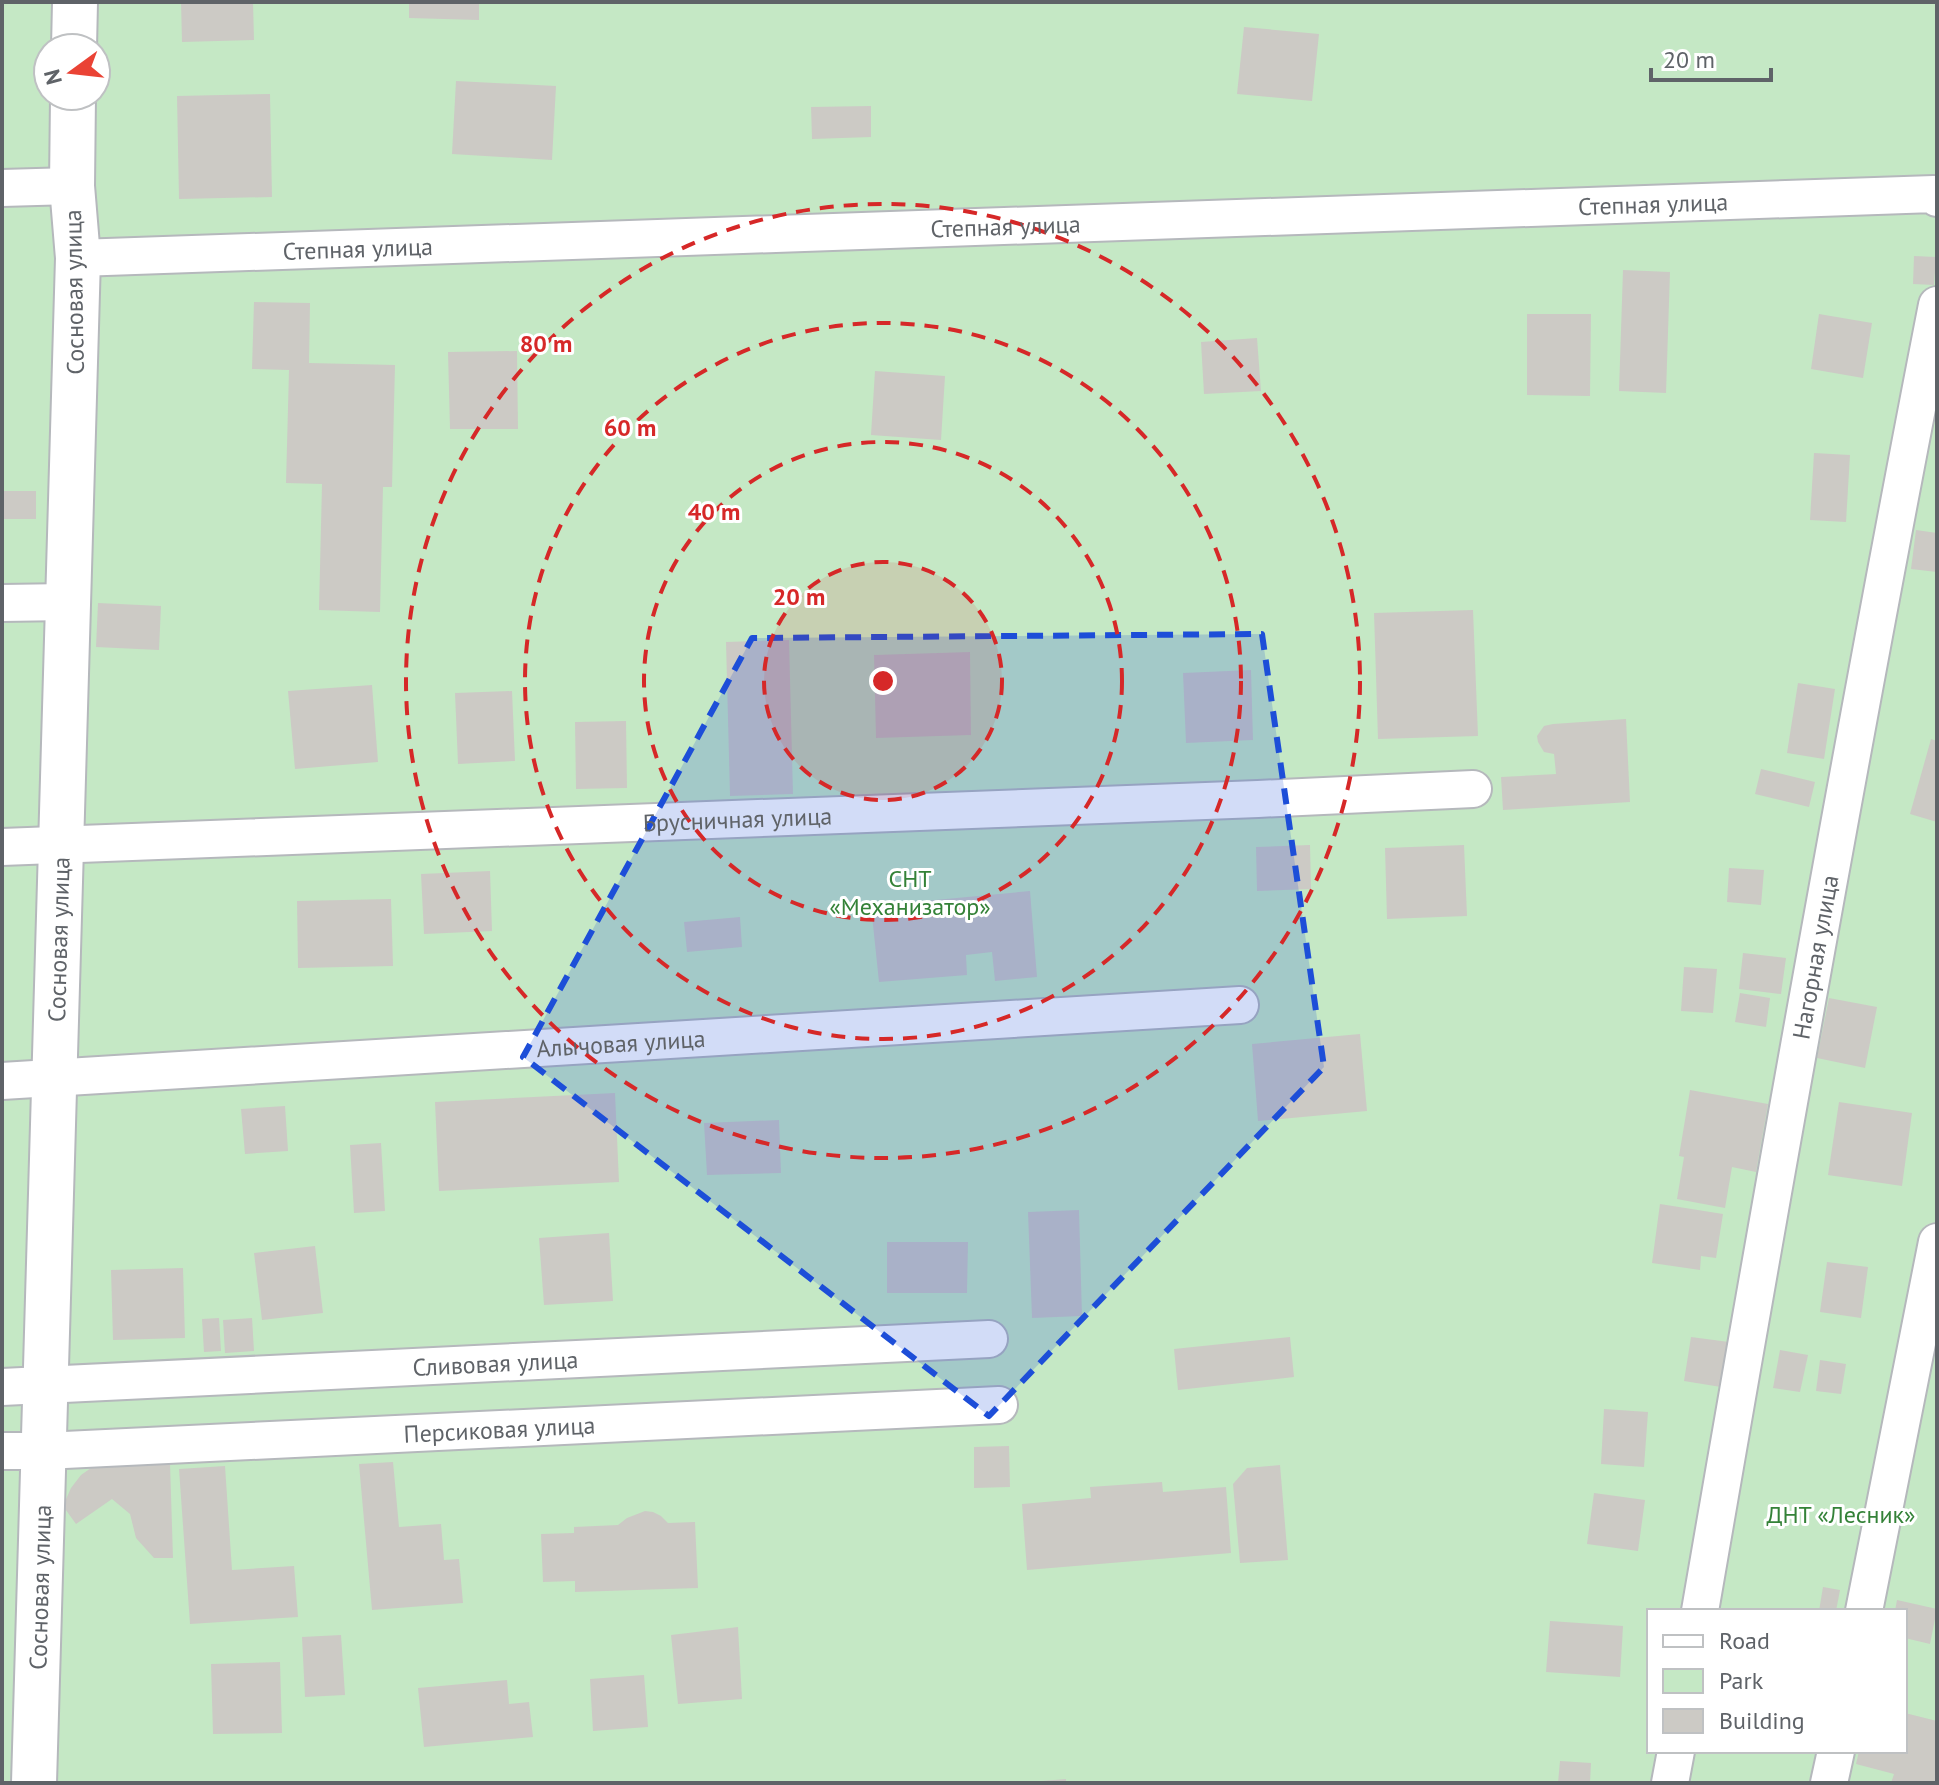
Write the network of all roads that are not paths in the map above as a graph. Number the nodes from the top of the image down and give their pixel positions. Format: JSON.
{"nodes":[{"id":1,"x":75,"y":2,"type":"edge"},
{"id":2,"x":74,"y":32,"type":"edge"},
{"id":3,"x":73,"y":112,"type":"edge"},
{"id":4,"x":72,"y":186,"type":"junction"},
{"id":5,"x":2,"y":188,"type":"edge"},
{"id":6,"x":1935,"y":196,"type":"edge"},
{"id":7,"x":78,"y":258,"type":"junction"},
{"id":8,"x":1937,"y":305,"type":"edge"},
{"id":9,"x":68,"y":602,"type":"junction"},
{"id":10,"x":2,"y":603,"type":"edge"},
{"id":11,"x":1473,"y":789,"type":"dead end"},
{"id":12,"x":61,"y":845,"type":"junction"},
{"id":13,"x":2,"y":847,"type":"edge"},
{"id":14,"x":1240,"y":1005,"type":"dead end"},
{"id":15,"x":54,"y":1080,"type":"junction"},
{"id":16,"x":2,"y":1081,"type":"edge"},
{"id":17,"x":1937,"y":1242,"type":"edge"},
{"id":18,"x":989,"y":1339,"type":"dead end"},
{"id":19,"x":45,"y":1386,"type":"junction"},
{"id":20,"x":2,"y":1387,"type":"edge"},
{"id":21,"x":999,"y":1405,"type":"dead end"},
{"id":22,"x":23,"y":1451,"type":"edge"},
{"id":23,"x":1700,"y":1609,"type":"edge"},
{"id":24,"x":1864,"y":1609,"type":"edge"},
{"id":25,"x":1676,"y":1753,"type":"edge"},
{"id":26,"x":1836,"y":1753,"type":"edge"},
{"id":27,"x":34,"y":1783,"type":"edge"},
{"id":28,"x":1670,"y":1783,"type":"edge"},
{"id":29,"x":1829,"y":1783,"type":"edge"}],
"edges":[{"from":1,"to":2,"type":"street"},
{"from":3,"to":4,"type":"street","name":"Сосновая улица"},
{"from":4,"to":5,"type":"street"},
{"from":4,"to":7,"type":"street","name":"Сосновая улица"},
{"from":6,"to":7,"type":"street","name":"Степная улица"},
{"from":7,"to":9,"type":"street","name":"Сосновая улица"},
{"from":8,"to":23,"type":"street","name":"Нагорная улица"},
{"from":9,"to":10,"type":"street"},
{"from":9,"to":12,"type":"street","name":"Сосновая улица"},
{"from":11,"to":12,"type":"street","name":"Брусничная улица"},
{"from":12,"to":13,"type":"street","name":"Брусничная улица"},
{"from":12,"to":15,"type":"street","name":"Сосновая улица"},
{"from":14,"to":15,"type":"street","name":"Алычовая улица"},
{"from":15,"to":16,"type":"street","name":"Алычовая улица"},
{"from":15,"to":19,"type":"street","name":"Сосновая улица"},
{"from":17,"to":24,"type":"street"},
{"from":18,"to":19,"type":"street","name":"Сливовая улица"},
{"from":19,"to":20,"type":"street","name":"Сливовая улица"},
{"from":19,"to":22,"type":"street","name":"Сосновая улица"},
{"from":21,"to":22,"type":"street","name":"Персиковая улица"},
{"from":22,"to":27,"type":"street","name":"Сосновая улица"},
{"from":25,"to":28,"type":"street"},
{"from":26,"to":29,"type":"street"}]}
